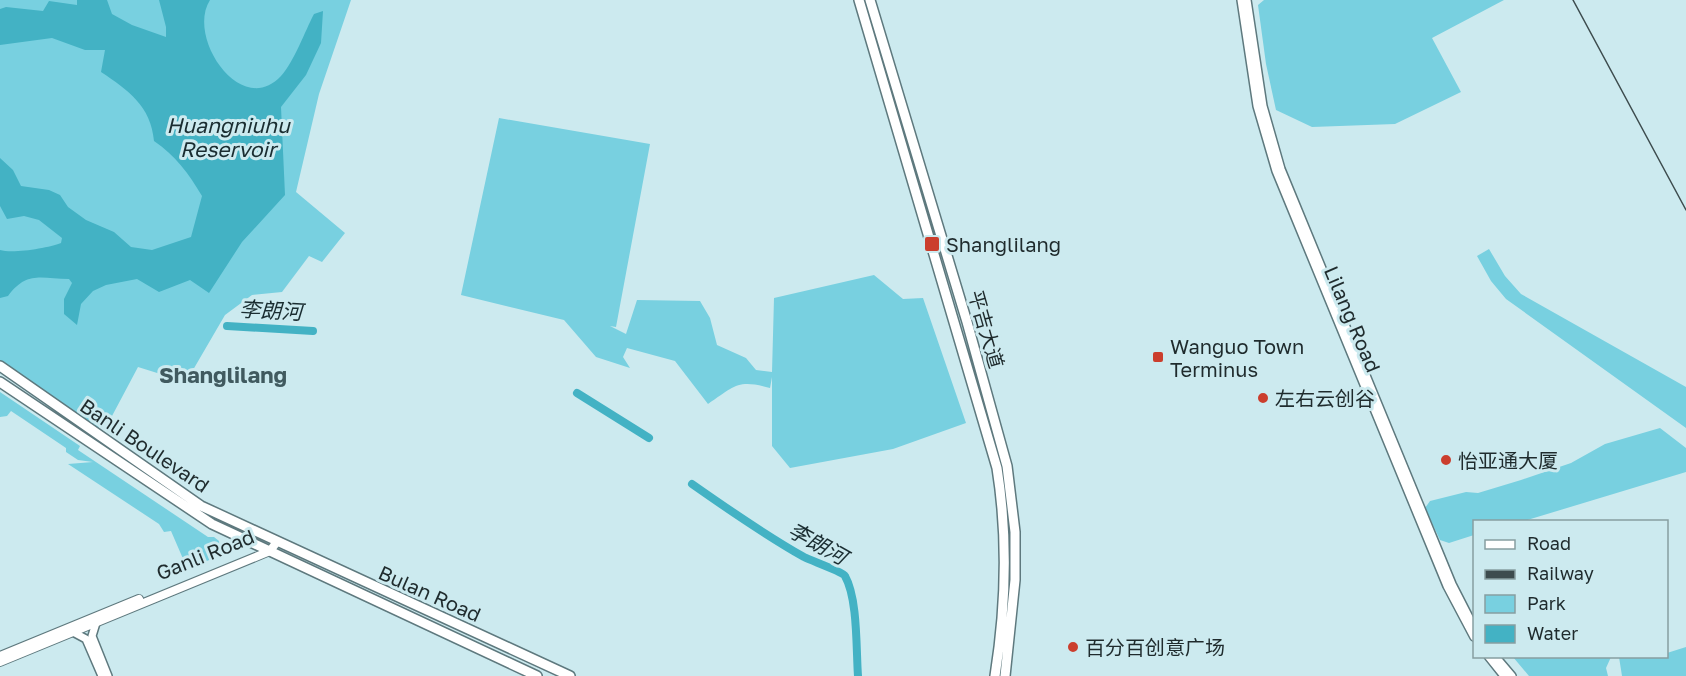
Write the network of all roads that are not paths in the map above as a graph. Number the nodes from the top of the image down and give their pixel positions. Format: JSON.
{"nodes":[{"id":1,"x":859,"y":0,"type":"edge"},
{"id":2,"x":870,"y":0,"type":"edge"},
{"id":3,"x":1241,"y":0,"type":"edge"},
{"id":4,"x":1247,"y":0,"type":"edge"},
{"id":5,"x":1258,"y":93,"type":"junction"},
{"id":6,"x":0,"y":366,"type":"edge"},
{"id":7,"x":0,"y":382,"type":"edge"},
{"id":8,"x":276,"y":543,"type":"junction"},
{"id":9,"x":267,"y":549,"type":"junction"},
{"id":10,"x":96,"y":623,"type":"junction"},
{"id":11,"x":1473,"y":625,"type":"edge"},
{"id":12,"x":73,"y":632,"type":"junction"},
{"id":13,"x":1473,"y":635,"type":"edge"},
{"id":14,"x":0,"y":656,"type":"edge"},
{"id":15,"x":1489,"y":658,"type":"edge"},
{"id":16,"x":1497,"y":658,"type":"edge"},
{"id":17,"x":0,"y":662,"type":"edge"},
{"id":18,"x":558,"y":674,"type":"edge"},
{"id":19,"x":102,"y":676,"type":"edge"},
{"id":20,"x":108,"y":676,"type":"edge"},
{"id":21,"x":537,"y":676,"type":"edge"},
{"id":22,"x":570,"y":676,"type":"edge"},
{"id":23,"x":995,"y":676,"type":"edge"},
{"id":24,"x":1005,"y":676,"type":"edge"},
{"id":25,"x":1504,"y":676,"type":"edge"},
{"id":26,"x":1512,"y":676,"type":"edge"}],
"edges":[{"from":1,"to":23,"type":"main road","name":"平吉大道"},
{"from":2,"to":24,"type":"main road","name":"平吉大道"},
{"from":3,"to":5,"type":"street","name":"Lilang Road"},
{"from":4,"to":5,"type":"street","name":"Lilang Road"},
{"from":5,"to":11,"type":"street","name":"Lilang Road"},
{"from":5,"to":13,"type":"street","name":"Lilang Road"},
{"from":6,"to":8,"type":"main road","name":"Banli Boulevard"},
{"from":7,"to":9,"type":"main road","name":"Banli Boulevard"},
{"from":8,"to":9,"type":"main road","name":"Ganli Road"},
{"from":8,"to":18,"type":"main road","name":"Bulan Road"},
{"from":9,"to":10,"type":"main road","name":"Ganli Road"},
{"from":9,"to":14,"type":"main road","name":"Ganli Road"},
{"from":9,"to":21,"type":"main road","name":"Bulan Road"},
{"from":10,"to":12,"type":"main road","name":"Ganli Road"},
{"from":10,"to":20,"type":"street"},
{"from":12,"to":17,"type":"main road","name":"Ganli Road"},
{"from":12,"to":19,"type":"street"},
{"from":15,"to":25,"type":"street"},
{"from":16,"to":26,"type":"street"},
{"from":18,"to":22,"type":"main road","name":"Bulan Road"}]}
